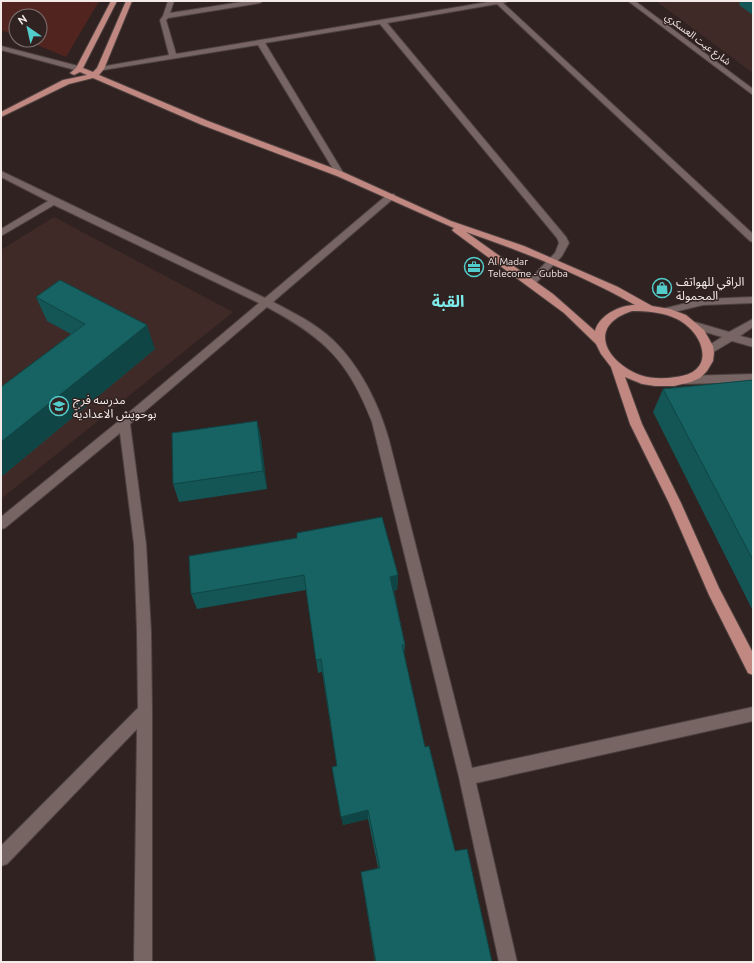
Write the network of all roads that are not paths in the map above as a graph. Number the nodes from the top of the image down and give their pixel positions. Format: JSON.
{"nodes":[{"id":1,"x":114,"y":1,"type":"edge"},
{"id":2,"x":129,"y":1,"type":"edge"},
{"id":3,"x":171,"y":1,"type":"edge"},
{"id":4,"x":260,"y":1,"type":"edge"},
{"id":5,"x":631,"y":1,"type":"edge"},
{"id":6,"x":502,"y":2,"type":"edge"},
{"id":7,"x":166,"y":17,"type":"junction"},
{"id":8,"x":383,"y":23,"type":"junction"},
{"id":9,"x":261,"y":43,"type":"junction"},
{"id":10,"x":1,"y":48,"type":"edge"},
{"id":11,"x":173,"y":56,"type":"junction"},
{"id":12,"x":79,"y":68,"type":"junction"},
{"id":13,"x":98,"y":72,"type":"junction"},
{"id":14,"x":66,"y":82,"type":"junction"},
{"id":15,"x":753,"y":84,"type":"edge"},
{"id":16,"x":744,"y":86,"type":"junction"},
{"id":17,"x":753,"y":93,"type":"edge"},
{"id":18,"x":1,"y":116,"type":"edge"},
{"id":19,"x":1,"y":174,"type":"edge"},
{"id":20,"x":340,"y":174,"type":"junction"},
{"id":21,"x":391,"y":196,"type":"junction"},
{"id":22,"x":54,"y":202,"type":"junction"},
{"id":23,"x":448,"y":223,"type":"junction"},
{"id":24,"x":1,"y":234,"type":"edge"},
{"id":25,"x":753,"y":239,"type":"edge"},
{"id":26,"x":553,"y":261,"type":"junction"},
{"id":27,"x":532,"y":282,"type":"junction"},
{"id":28,"x":753,"y":300,"type":"edge"},
{"id":29,"x":266,"y":302,"type":"junction"},
{"id":30,"x":648,"y":308,"type":"junction"},
{"id":31,"x":666,"y":311,"type":"junction"},
{"id":32,"x":753,"y":322,"type":"edge"},
{"id":33,"x":695,"y":326,"type":"junction"},
{"id":34,"x":733,"y":336,"type":"junction"},
{"id":35,"x":600,"y":342,"type":"junction"},
{"id":36,"x":753,"y":343,"type":"edge"},
{"id":37,"x":710,"y":350,"type":"junction"},
{"id":38,"x":616,"y":366,"type":"junction"},
{"id":39,"x":753,"y":378,"type":"edge"},
{"id":40,"x":685,"y":380,"type":"junction"},
{"id":41,"x":124,"y":423,"type":"junction"},
{"id":42,"x":1,"y":524,"type":"edge"},
{"id":43,"x":753,"y":668,"type":"edge"},
{"id":44,"x":145,"y":711,"type":"junction"},
{"id":45,"x":753,"y":714,"type":"edge"},
{"id":46,"x":467,"y":777,"type":"junction"},
{"id":47,"x":1,"y":858,"type":"edge"},
{"id":48,"x":143,"y":962,"type":"edge"},
{"id":49,"x":508,"y":962,"type":"edge"}],
"edges":[{"from":1,"to":12,"type":"main road"},
{"from":2,"to":13,"type":"main road"},
{"from":3,"to":7,"type":"street"},
{"from":4,"to":7,"type":"street"},
{"from":5,"to":16,"type":"street","name":"شارع عيت العسكري"},
{"from":6,"to":8,"type":"street"},
{"from":6,"to":25,"type":"street"},
{"from":7,"to":11,"type":"street"},
{"from":8,"to":9,"type":"street"},
{"from":8,"to":26,"type":"street"},
{"from":9,"to":11,"type":"street"},
{"from":9,"to":20,"type":"street"},
{"from":10,"to":12,"type":"street"},
{"from":11,"to":13,"type":"street"},
{"from":12,"to":13,"type":"main road"},
{"from":12,"to":14,"type":"main road"},
{"from":13,"to":14,"type":"main road"},
{"from":13,"to":20,"type":"main road"},
{"from":14,"to":18,"type":"main road"},
{"from":15,"to":16,"type":"street"},
{"from":16,"to":17,"type":"street","name":"شارع عيت العسكري"},
{"from":19,"to":22,"type":"street"},
{"from":20,"to":21,"type":"main road"},
{"from":21,"to":23,"type":"main road"},
{"from":21,"to":29,"type":"street"},
{"from":22,"to":24,"type":"street"},
{"from":22,"to":29,"type":"street"},
{"from":23,"to":26,"type":"main road"},
{"from":23,"to":27,"type":"main road"},
{"from":26,"to":27,"type":"street"},
{"from":26,"to":30,"type":"main road"},
{"from":27,"to":35,"type":"main road"},
{"from":28,"to":31,"type":"street"},
{"from":29,"to":41,"type":"street"},
{"from":29,"to":46,"type":"street"},
{"from":30,"to":31,"type":"main road"},
{"from":30,"to":35,"type":"main road"},
{"from":31,"to":33,"type":"main road"},
{"from":32,"to":34,"type":"street"},
{"from":33,"to":34,"type":"street"},
{"from":33,"to":37,"type":"main road"},
{"from":34,"to":36,"type":"street"},
{"from":34,"to":37,"type":"street"},
{"from":35,"to":38,"type":"main road"},
{"from":37,"to":40,"type":"main road"},
{"from":38,"to":40,"type":"main road"},
{"from":38,"to":43,"type":"main road"},
{"from":39,"to":40,"type":"street"},
{"from":41,"to":42,"type":"street"},
{"from":41,"to":44,"type":"street"},
{"from":44,"to":47,"type":"street"},
{"from":44,"to":48,"type":"street"},
{"from":45,"to":46,"type":"street"},
{"from":46,"to":49,"type":"street"}]}
